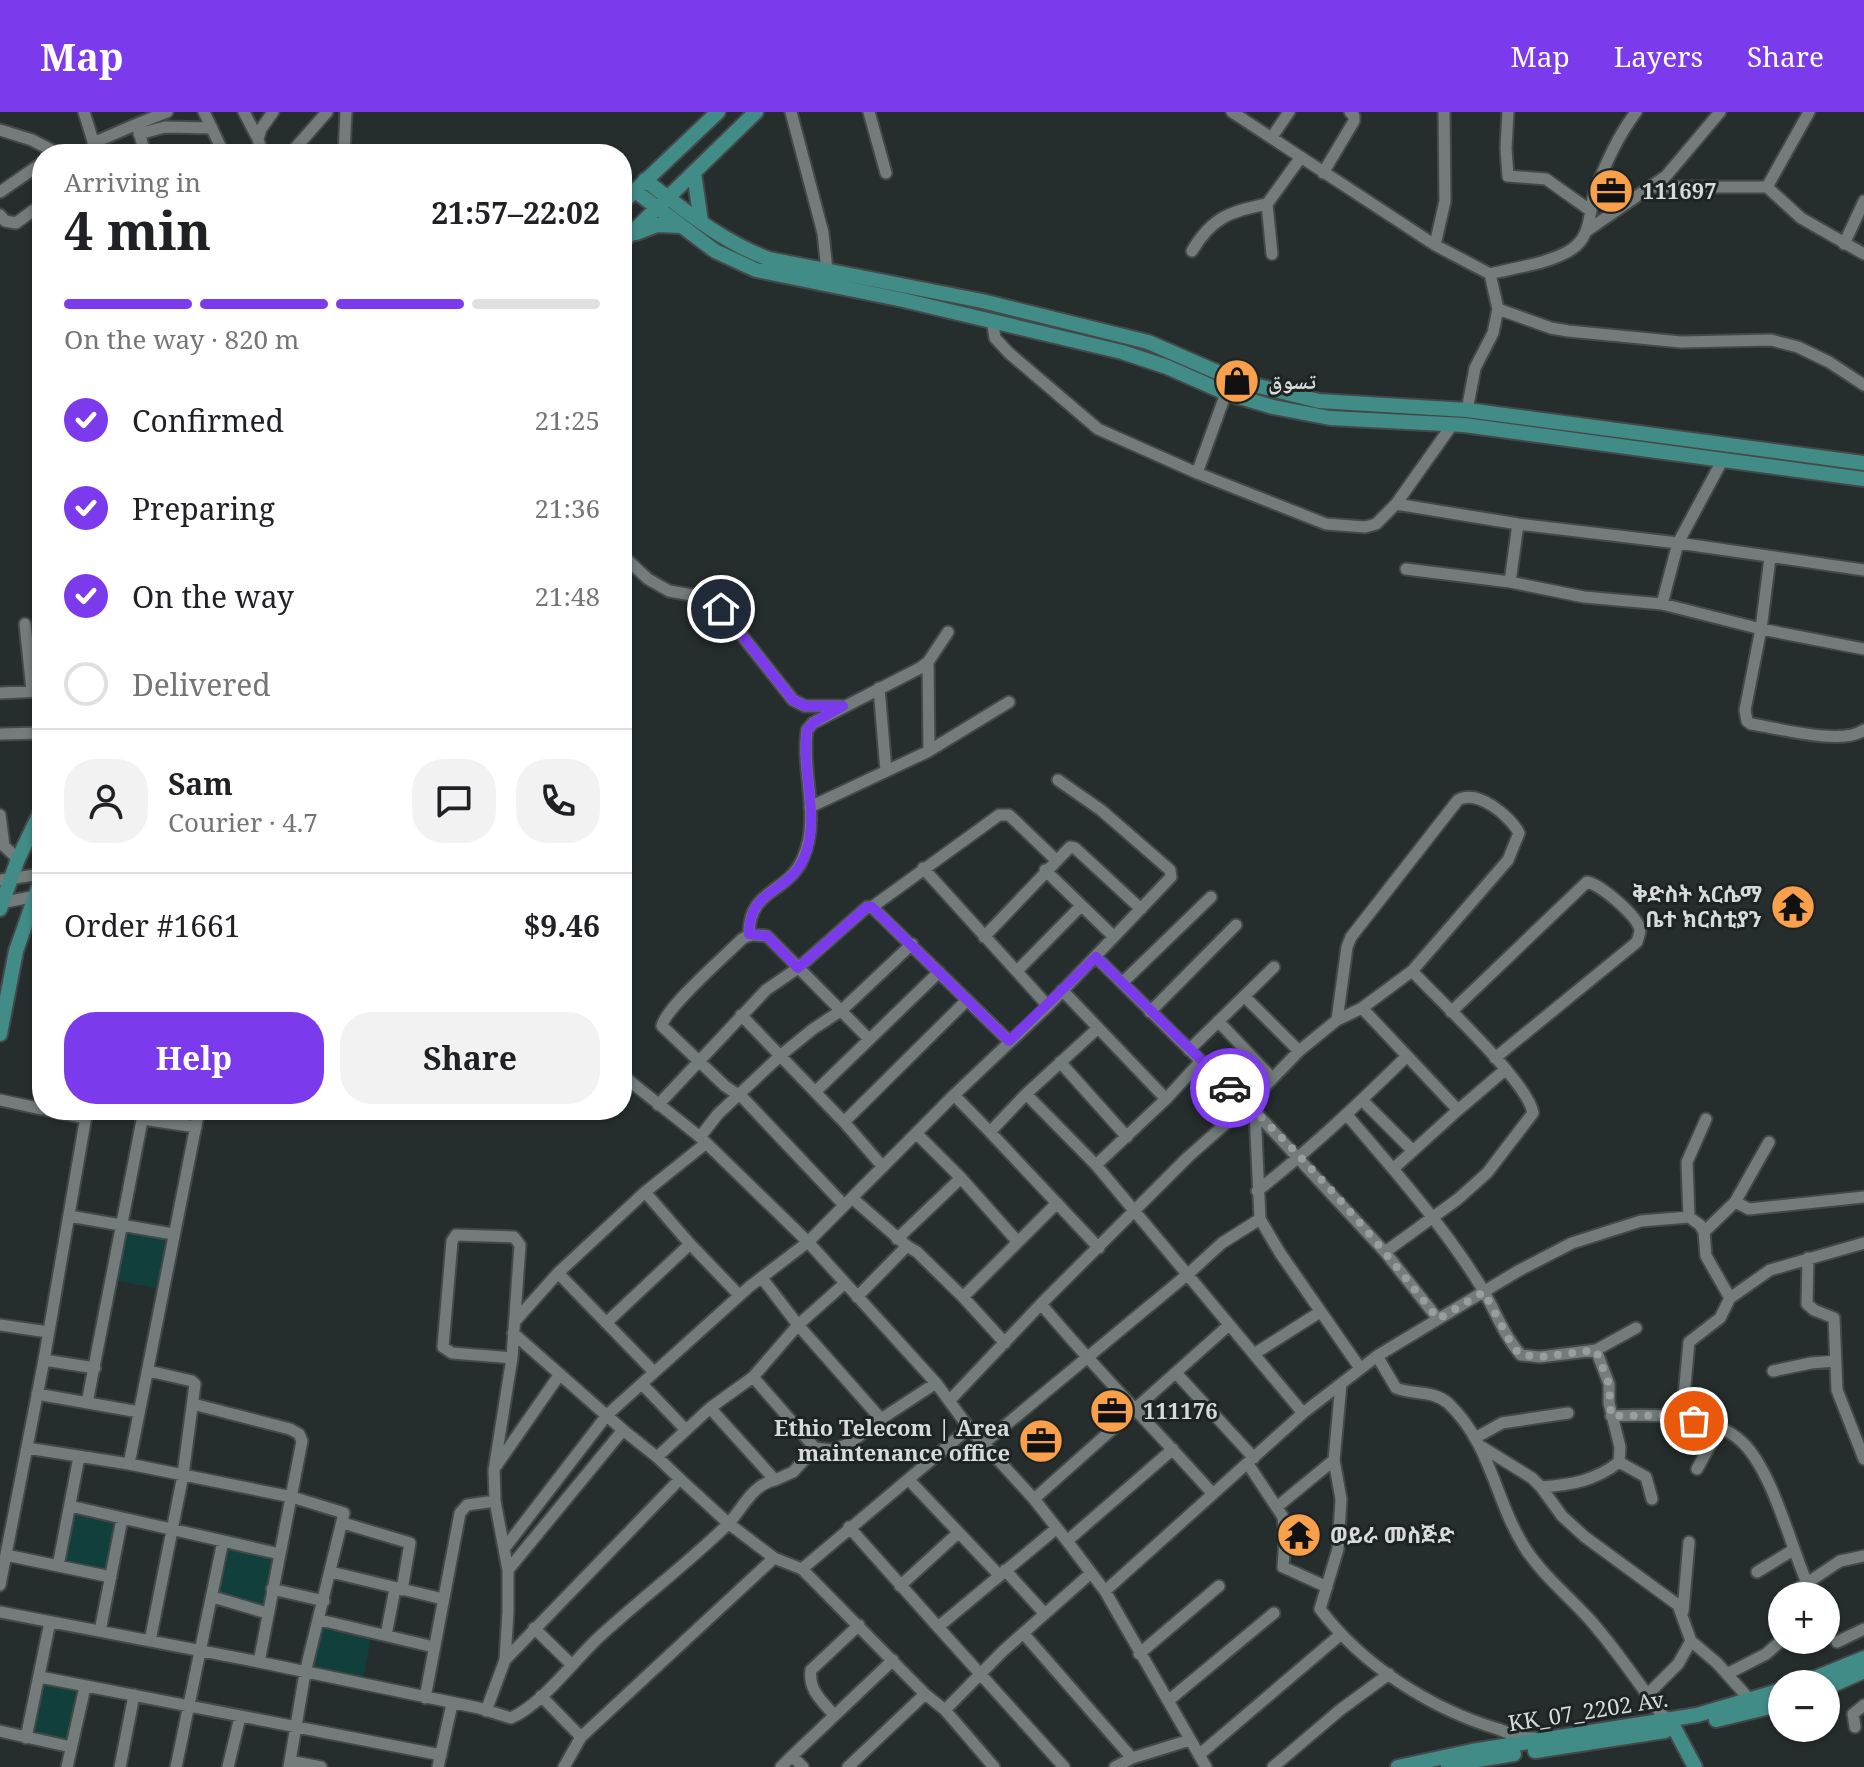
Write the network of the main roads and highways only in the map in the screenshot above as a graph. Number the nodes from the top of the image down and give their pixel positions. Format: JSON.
{"nodes":[{"id":1,"x":718,"y":112,"type":"edge"},
{"id":2,"x":756,"y":112,"type":"edge"},
{"id":3,"x":694,"y":173,"type":"junction"},
{"id":4,"x":640,"y":185,"type":"junction"},
{"id":5,"x":632,"y":193,"type":"edge"},
{"id":6,"x":663,"y":204,"type":"junction"},
{"id":7,"x":701,"y":222,"type":"junction"},
{"id":8,"x":683,"y":227,"type":"junction"},
{"id":9,"x":632,"y":233,"type":"edge"},
{"id":10,"x":632,"y":237,"type":"edge"},
{"id":11,"x":845,"y":280,"type":"junction"},
{"id":12,"x":1864,"y":463,"type":"edge"},
{"id":13,"x":1864,"y":479,"type":"edge"},
{"id":14,"x":32,"y":830,"type":"edge"},
{"id":15,"x":6,"y":879,"type":"edge"},
{"id":16,"x":1,"y":905,"type":"edge"},
{"id":17,"x":32,"y":907,"type":"edge"},
{"id":18,"x":0,"y":1034,"type":"edge"},
{"id":19,"x":1864,"y":1658,"type":"edge"},
{"id":20,"x":1834,"y":1670,"type":"edge"},
{"id":21,"x":1864,"y":1671,"type":"edge"},
{"id":22,"x":1840,"y":1682,"type":"edge"},
{"id":23,"x":1768,"y":1695,"type":"edge"},
{"id":24,"x":1768,"y":1706,"type":"edge"},
{"id":25,"x":1666,"y":1723,"type":"junction"},
{"id":26,"x":1398,"y":1767,"type":"edge"},
{"id":27,"x":1436,"y":1767,"type":"edge"},
{"id":28,"x":1686,"y":1767,"type":"edge"},
{"id":29,"x":1695,"y":1767,"type":"edge"}],
"edges":[{"from":1,"to":4,"type":"main road"},
{"from":2,"to":3,"type":"main road"},
{"from":3,"to":6,"type":"main road"},
{"from":3,"to":7,"type":"main road"},
{"from":4,"to":5,"type":"main road"},
{"from":4,"to":6,"type":"main road"},
{"from":6,"to":7,"type":"main road"},
{"from":6,"to":8,"type":"main road"},
{"from":6,"to":9,"type":"main road"},
{"from":7,"to":11,"type":"main road"},
{"from":8,"to":10,"type":"main road"},
{"from":8,"to":11,"type":"main road"},
{"from":11,"to":12,"type":"main road"},
{"from":11,"to":13,"type":"main road"},
{"from":14,"to":15,"type":"main road"},
{"from":15,"to":16,"type":"main road"},
{"from":17,"to":18,"type":"main road"},
{"from":19,"to":20,"type":"main road"},
{"from":21,"to":22,"type":"main road"},
{"from":23,"to":25,"type":"main road","name":"KK_07_2202 Av."},
{"from":24,"to":25,"type":"main road"},
{"from":25,"to":26,"type":"main road","name":"KK_07_2202 Av."},
{"from":25,"to":27,"type":"main road"},
{"from":25,"to":28,"type":"main road"},
{"from":25,"to":29,"type":"main road"}]}
